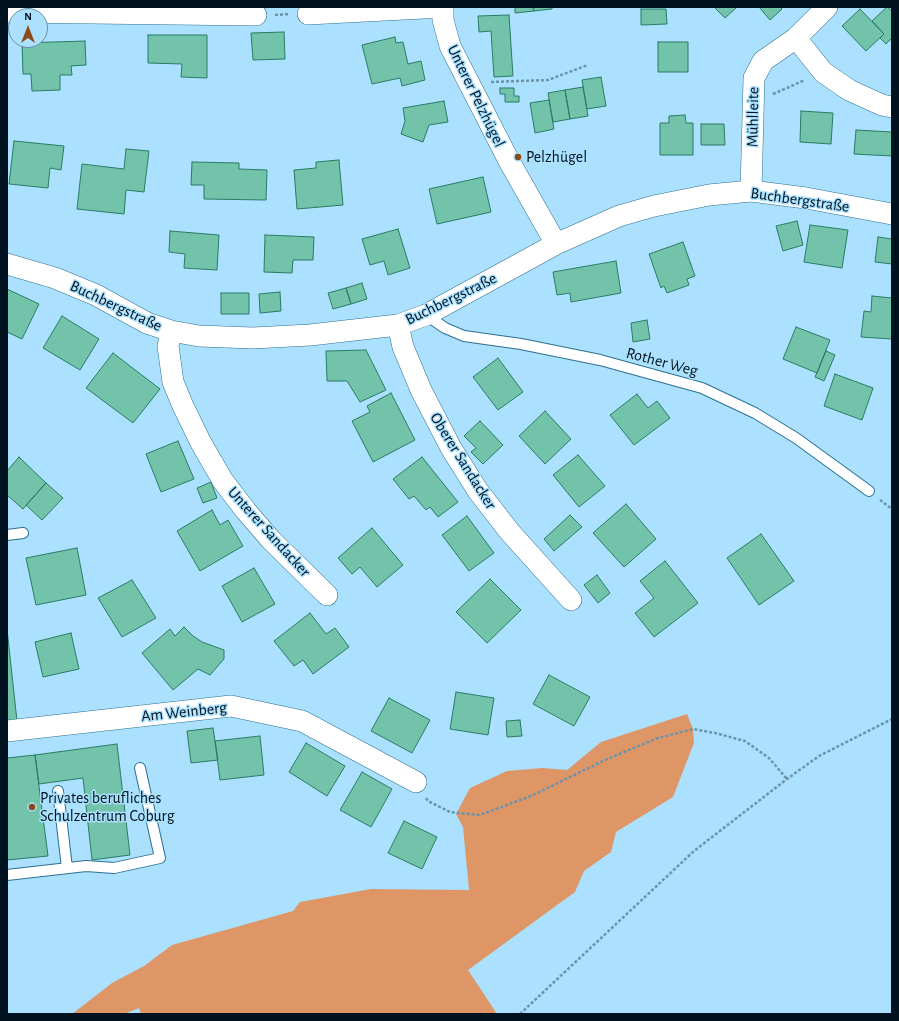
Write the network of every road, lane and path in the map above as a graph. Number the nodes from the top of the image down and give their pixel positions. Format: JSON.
{"nodes":[{"id":1,"x":8,"y":7,"type":"edge"},
{"id":2,"x":443,"y":7,"type":"edge"},
{"id":3,"x":827,"y":7,"type":"edge"},
{"id":4,"x":7,"y":12,"type":"edge"},
{"id":5,"x":308,"y":14,"type":"joint"},
{"id":6,"x":256,"y":15,"type":"joint"},
{"id":7,"x":796,"y":38,"type":"junction"},
{"id":8,"x":588,"y":65,"type":"dead end"},
{"id":9,"x":823,"y":72,"type":"junction"},
{"id":10,"x":469,"y":83,"type":"junction"},
{"id":11,"x":754,"y":102,"type":"junction"},
{"id":12,"x":892,"y":107,"type":"edge"},
{"id":13,"x":752,"y":191,"type":"junction"},
{"id":14,"x":892,"y":214,"type":"edge"},
{"id":15,"x":556,"y":244,"type":"junction"},
{"id":16,"x":7,"y":264,"type":"edge"},
{"id":17,"x":426,"y":315,"type":"junction"},
{"id":18,"x":398,"y":325,"type":"junction"},
{"id":19,"x":171,"y":332,"type":"junction"},
{"id":20,"x":869,"y":490,"type":"dead end"},
{"id":21,"x":23,"y":533,"type":"dead end"},
{"id":22,"x":7,"y":535,"type":"edge"},
{"id":23,"x":327,"y":596,"type":"dead end"},
{"id":24,"x":571,"y":600,"type":"dead end"},
{"id":25,"x":892,"y":720,"type":"edge"},
{"id":26,"x":7,"y":731,"type":"edge"},
{"id":27,"x":140,"y":768,"type":"dead end"},
{"id":28,"x":786,"y":779,"type":"junction"},
{"id":29,"x":416,"y":782,"type":"joint"},
{"id":30,"x":58,"y":791,"type":"dead end"},
{"id":31,"x":67,"y":868,"type":"junction"},
{"id":32,"x":7,"y":875,"type":"edge"},
{"id":33,"x":520,"y":1014,"type":"edge"}],
"edges":[{"from":1,"to":4,"type":"street"},
{"from":2,"to":5,"type":"street"},
{"from":2,"to":10,"type":"street","name":"Unterer Pelzhügel"},
{"from":3,"to":7,"type":"street","name":"Mühlleite"},
{"from":4,"to":6,"type":"street"},
{"from":5,"to":6,"type":"path"},
{"from":7,"to":9,"type":"street"},
{"from":7,"to":11,"type":"street","name":"Mühlleite"},
{"from":8,"to":10,"type":"path"},
{"from":9,"to":11,"type":"path"},
{"from":9,"to":12,"type":"street"},
{"from":10,"to":15,"type":"street","name":"Unterer Pelzhügel"},
{"from":11,"to":13,"type":"street","name":"Mühlleite"},
{"from":13,"to":14,"type":"street","name":"Buchbergstraße"},
{"from":13,"to":15,"type":"street","name":"Buchbergstraße"},
{"from":15,"to":17,"type":"street","name":"Buchbergstraße"},
{"from":16,"to":19,"type":"street","name":"Buchbergstraße"},
{"from":17,"to":18,"type":"street","name":"Buchbergstraße"},
{"from":17,"to":20,"type":"lane","name":"Rother Weg"},
{"from":18,"to":19,"type":"street","name":"Buchbergstraße"},
{"from":18,"to":24,"type":"street","name":"Oberer Sandacker"},
{"from":19,"to":23,"type":"street","name":"Unterer Sandacker"},
{"from":21,"to":22,"type":"lane"},
{"from":25,"to":28,"type":"path"},
{"from":26,"to":29,"type":"street","name":"Am Weinberg"},
{"from":27,"to":31,"type":"lane"},
{"from":28,"to":29,"type":"path"},
{"from":28,"to":33,"type":"path"},
{"from":30,"to":31,"type":"lane"},
{"from":31,"to":32,"type":"lane"}]}
